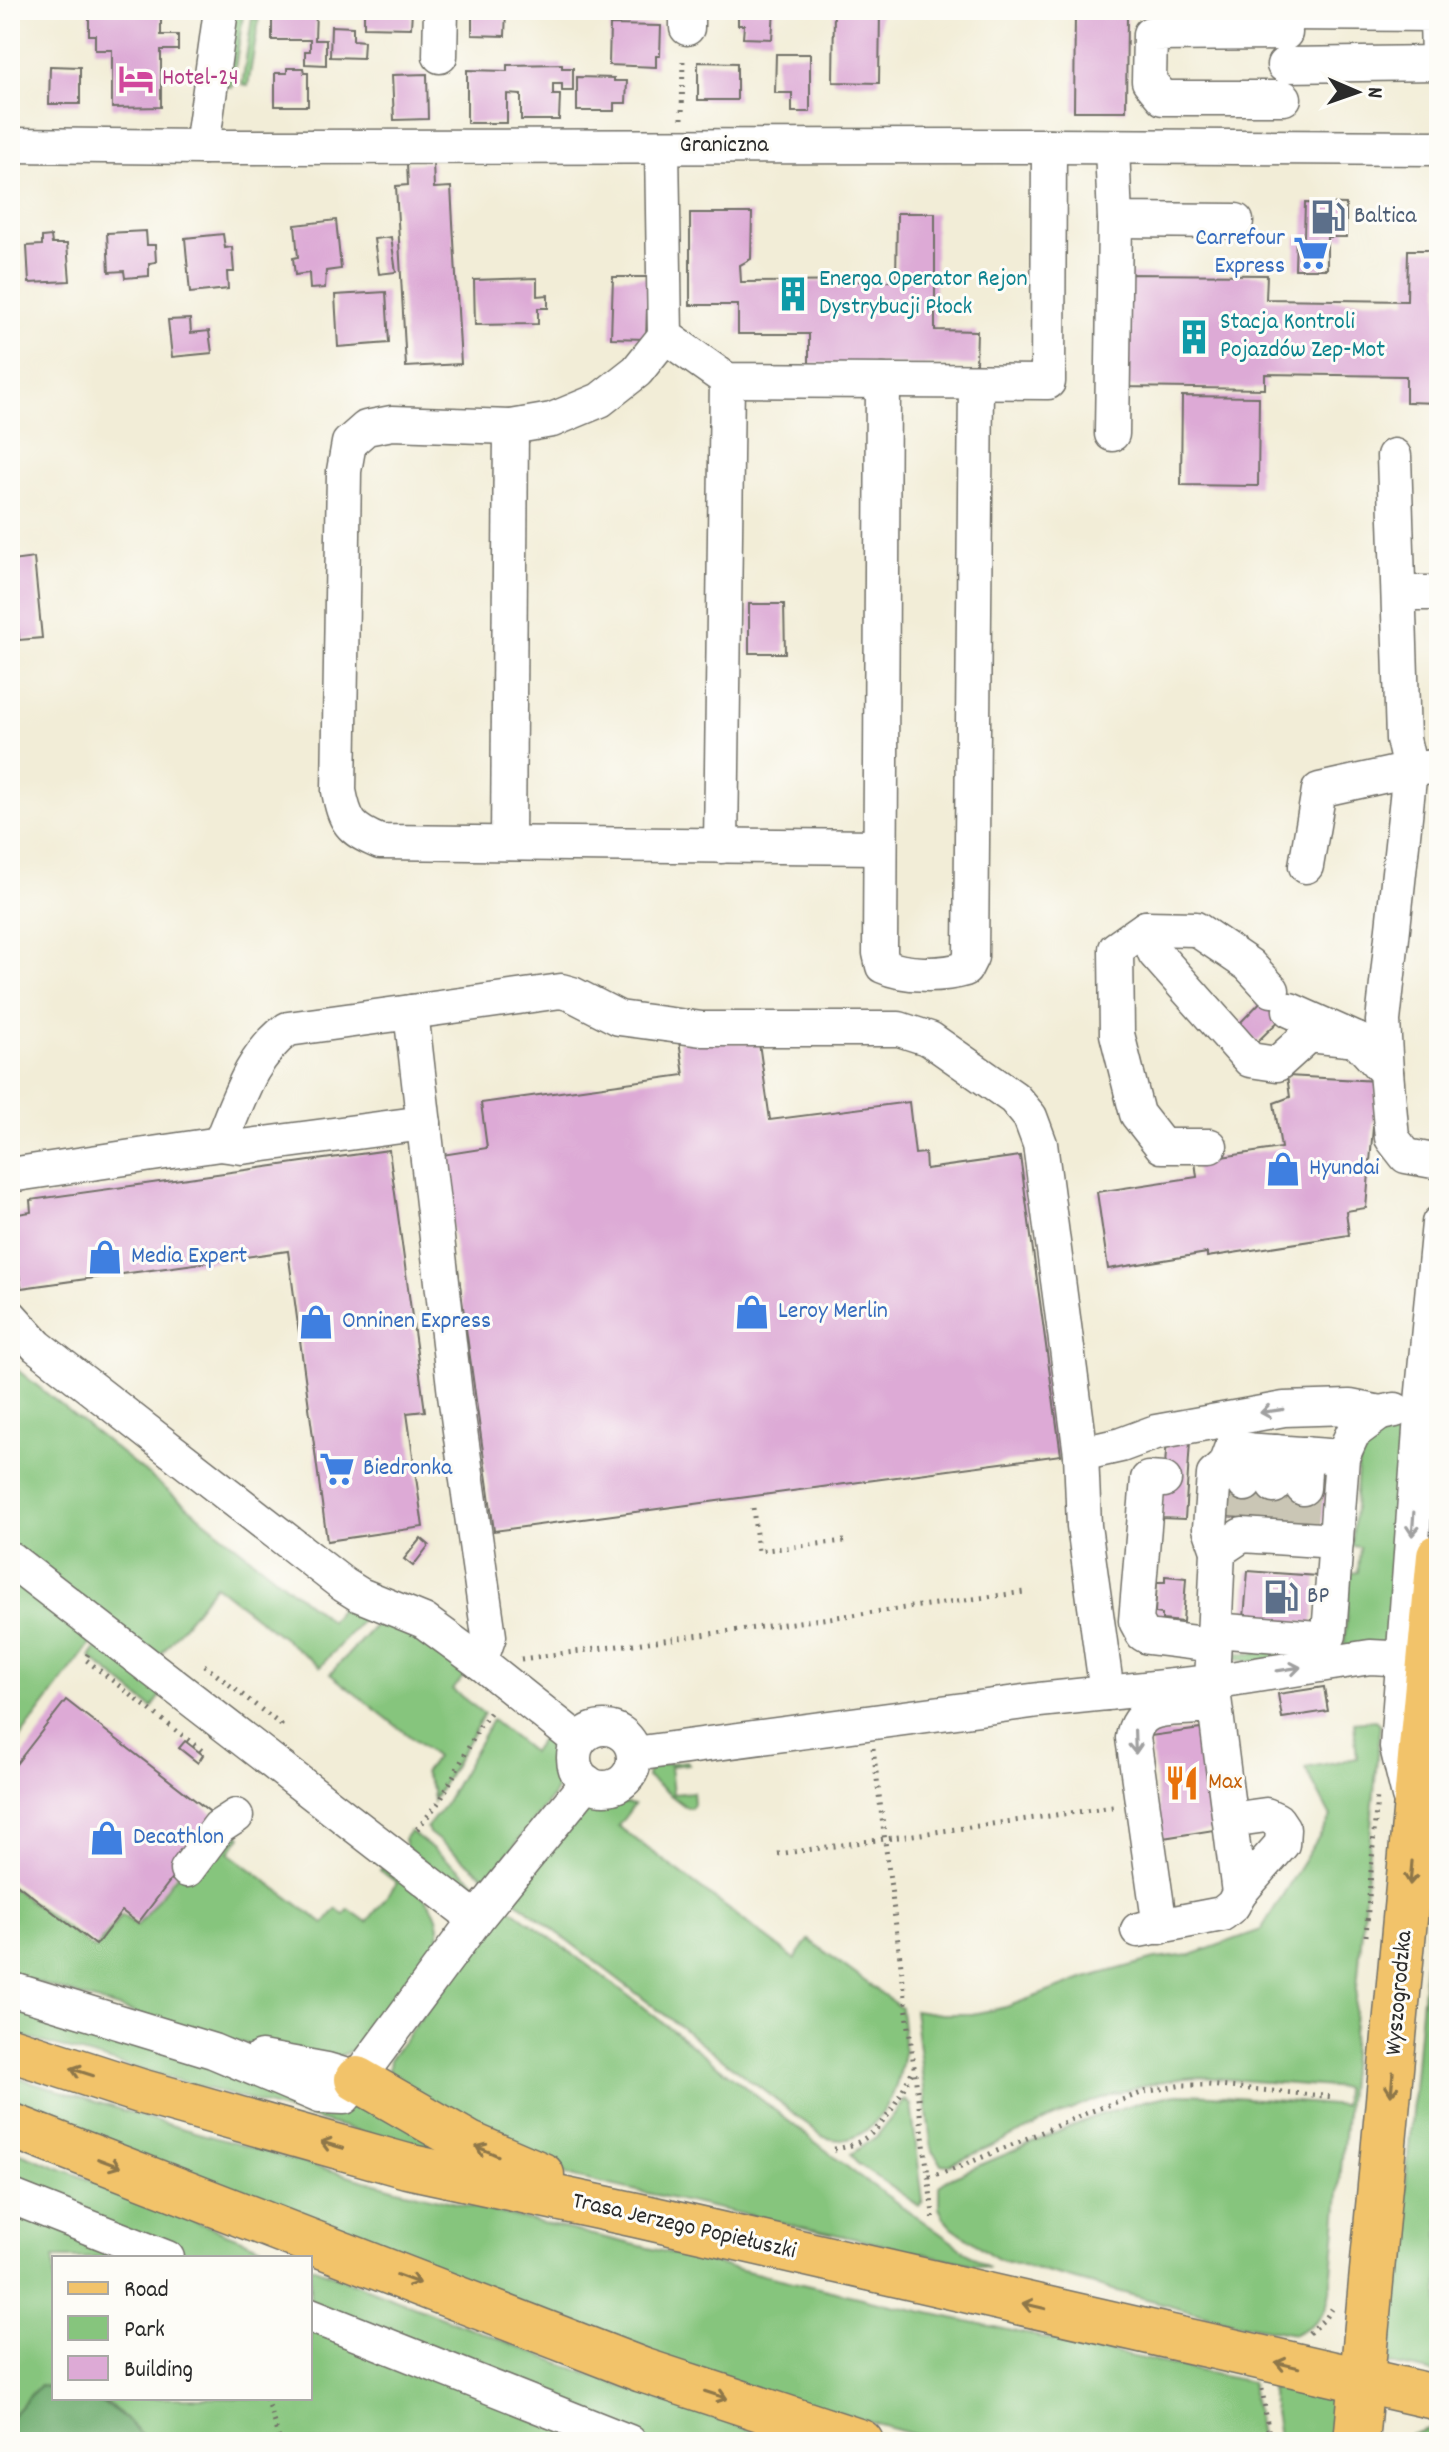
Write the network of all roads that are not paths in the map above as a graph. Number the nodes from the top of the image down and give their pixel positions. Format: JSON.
{"nodes":[{"id":1,"x":221,"y":10,"type":"edge"},
{"id":2,"x":441,"y":10,"type":"edge"},
{"id":3,"x":1285,"y":44,"type":"edge"},
{"id":4,"x":440,"y":56,"type":"dead end"},
{"id":5,"x":10,"y":145,"type":"edge"},
{"id":6,"x":1049,"y":146,"type":"junction"},
{"id":7,"x":202,"y":147,"type":"junction"},
{"id":8,"x":672,"y":147,"type":"junction"},
{"id":9,"x":1112,"y":147,"type":"junction"},
{"id":10,"x":1283,"y":148,"type":"junction"},
{"id":11,"x":1439,"y":148,"type":"edge"},
{"id":12,"x":1115,"y":220,"type":"junction"},
{"id":13,"x":1236,"y":221,"type":"dead end"},
{"id":14,"x":665,"y":336,"type":"junction"},
{"id":15,"x":727,"y":380,"type":"junction"},
{"id":16,"x":883,"y":381,"type":"junction"},
{"id":17,"x":976,"y":382,"type":"junction"},
{"id":18,"x":511,"y":427,"type":"junction"},
{"id":19,"x":1112,"y":434,"type":"dead end"},
{"id":20,"x":1394,"y":456,"type":"dead end"},
{"id":21,"x":1399,"y":593,"type":"junction"},
{"id":22,"x":1439,"y":593,"type":"edge"},
{"id":23,"x":1424,"y":768,"type":"edge"},
{"id":24,"x":508,"y":843,"type":"junction"},
{"id":25,"x":721,"y":846,"type":"junction"},
{"id":26,"x":880,"y":847,"type":"junction"},
{"id":27,"x":1306,"y":866,"type":"dead end"},
{"id":28,"x":1146,"y":928,"type":"junction"},
{"id":29,"x":411,"y":1012,"type":"junction"},
{"id":30,"x":1357,"y":1040,"type":"junction"},
{"id":31,"x":1386,"y":1072,"type":"junction"},
{"id":32,"x":424,"y":1123,"type":"junction"},
{"id":33,"x":220,"y":1144,"type":"junction"},
{"id":34,"x":1210,"y":1146,"type":"dead end"},
{"id":35,"x":1439,"y":1162,"type":"edge"},
{"id":36,"x":10,"y":1175,"type":"edge"},
{"id":37,"x":1439,"y":1223,"type":"edge"},
{"id":38,"x":10,"y":1316,"type":"edge"},
{"id":39,"x":1422,"y":1402,"type":"junction"},
{"id":40,"x":1380,"y":1413,"type":"junction"},
{"id":41,"x":1081,"y":1454,"type":"junction"},
{"id":42,"x":1342,"y":1457,"type":"junction"},
{"id":43,"x":1251,"y":1491,"type":"junction"},
{"id":44,"x":1336,"y":1541,"type":"junction"},
{"id":45,"x":1439,"y":1556,"type":"edge"},
{"id":46,"x":10,"y":1559,"type":"edge"},
{"id":47,"x":1214,"y":1638,"type":"junction"},
{"id":48,"x":480,"y":1662,"type":"junction"},
{"id":49,"x":1403,"y":1662,"type":"junction"},
{"id":50,"x":1107,"y":1693,"type":"junction"},
{"id":51,"x":1214,"y":1697,"type":"junction"},
{"id":52,"x":579,"y":1741,"type":"junction"},
{"id":53,"x":634,"y":1754,"type":"junction"},
{"id":54,"x":587,"y":1782,"type":"junction"},
{"id":55,"x":236,"y":1816,"type":"dead end"},
{"id":56,"x":1230,"y":1820,"type":"junction"},
{"id":57,"x":1415,"y":1822,"type":"junction"},
{"id":58,"x":187,"y":1870,"type":"dead end"},
{"id":59,"x":1239,"y":1893,"type":"junction"},
{"id":60,"x":476,"y":1919,"type":"junction"},
{"id":61,"x":10,"y":1989,"type":"edge"},
{"id":62,"x":10,"y":2049,"type":"edge"},
{"id":63,"x":357,"y":2079,"type":"junction"},
{"id":64,"x":10,"y":2125,"type":"edge"},
{"id":65,"x":10,"y":2196,"type":"edge"},
{"id":66,"x":636,"y":2215,"type":"junction"},
{"id":67,"x":162,"y":2256,"type":"edge"},
{"id":68,"x":312,"y":2316,"type":"edge"},
{"id":69,"x":1363,"y":2383,"type":"junction"},
{"id":70,"x":1439,"y":2398,"type":"edge"},
{"id":71,"x":629,"y":2442,"type":"edge"},
{"id":72,"x":861,"y":2442,"type":"edge"},
{"id":73,"x":1356,"y":2442,"type":"edge"}],
"edges":[{"from":1,"to":7,"type":"street"},
{"from":2,"to":4,"type":"street"},
{"from":3,"to":10,"type":"street"},
{"from":5,"to":7,"type":"street","name":"Graniczna"},
{"from":6,"to":8,"type":"street","name":"Graniczna"},
{"from":6,"to":9,"type":"street","name":"Graniczna"},
{"from":6,"to":17,"type":"street"},
{"from":7,"to":8,"type":"street","name":"Graniczna"},
{"from":8,"to":14,"type":"street"},
{"from":9,"to":10,"type":"street","name":"Graniczna"},
{"from":9,"to":12,"type":"street"},
{"from":10,"to":11,"type":"street","name":"Graniczna"},
{"from":12,"to":13,"type":"street"},
{"from":12,"to":19,"type":"street"},
{"from":14,"to":15,"type":"street"},
{"from":14,"to":18,"type":"street"},
{"from":15,"to":16,"type":"street"},
{"from":15,"to":25,"type":"street"},
{"from":16,"to":17,"type":"street"},
{"from":16,"to":26,"type":"street"},
{"from":17,"to":26,"type":"street"},
{"from":18,"to":24,"type":"street"},
{"from":18,"to":24,"type":"street"},
{"from":20,"to":21,"type":"street"},
{"from":21,"to":22,"type":"street"},
{"from":21,"to":23,"type":"street"},
{"from":23,"to":27,"type":"street"},
{"from":23,"to":31,"type":"street"},
{"from":24,"to":25,"type":"street"},
{"from":25,"to":26,"type":"street"},
{"from":28,"to":30,"type":"street"},
{"from":28,"to":30,"type":"street"},
{"from":28,"to":34,"type":"street"},
{"from":29,"to":32,"type":"street"},
{"from":29,"to":33,"type":"street"},
{"from":29,"to":41,"type":"street"},
{"from":30,"to":31,"type":"street"},
{"from":31,"to":35,"type":"street"},
{"from":32,"to":33,"type":"street"},
{"from":32,"to":48,"type":"street"},
{"from":33,"to":36,"type":"street"},
{"from":37,"to":39,"type":"street"},
{"from":38,"to":48,"type":"street"},
{"from":39,"to":40,"type":"street"},
{"from":39,"to":49,"type":"street","one_way":true},
{"from":40,"to":42,"type":"street"},
{"from":40,"to":43,"type":"street","one_way":true},
{"from":41,"to":43,"type":"street"},
{"from":41,"to":50,"type":"street"},
{"from":42,"to":43,"type":"street"},
{"from":42,"to":44,"type":"street"},
{"from":43,"to":44,"type":"street"},
{"from":43,"to":47,"type":"street"},
{"from":43,"to":47,"type":"street"},
{"from":44,"to":47,"type":"street"},
{"from":45,"to":57,"type":"main road","name":"Wyszogrodzka"},
{"from":46,"to":60,"type":"street"},
{"from":47,"to":51,"type":"street"},
{"from":48,"to":52,"type":"street"},
{"from":51,"to":49,"type":"street","one_way":true},
{"from":49,"to":57,"type":"street"},
{"from":50,"to":51,"type":"street"},
{"from":50,"to":53,"type":"street"},
{"from":51,"to":56,"type":"street"},
{"from":51,"to":59,"type":"street","one_way":true},
{"from":52,"to":53,"type":"street"},
{"from":52,"to":54,"type":"street"},
{"from":53,"to":54,"type":"street"},
{"from":54,"to":60,"type":"street"},
{"from":55,"to":58,"type":"street"},
{"from":56,"to":59,"type":"street"},
{"from":56,"to":59,"type":"street"},
{"from":57,"to":69,"type":"main road","name":"Wyszogrodzka","one_way":true},
{"from":60,"to":63,"type":"street"},
{"from":61,"to":63,"type":"street"},
{"from":66,"to":62,"type":"main road","name":"Trasa Jerzego Popiełuszki","one_way":true},
{"from":66,"to":63,"type":"main road","one_way":true},
{"from":64,"to":72,"type":"main road","one_way":true},
{"from":65,"to":67,"type":"street"},
{"from":69,"to":66,"type":"main road","name":"Trasa Jerzego Popiełuszki","one_way":true},
{"from":68,"to":71,"type":"street"},
{"from":69,"to":70,"type":"main road","name":"Trasa Jerzego Popiełuszki"},
{"from":69,"to":73,"type":"main road","name":"Wyszogrodzka"}]}
